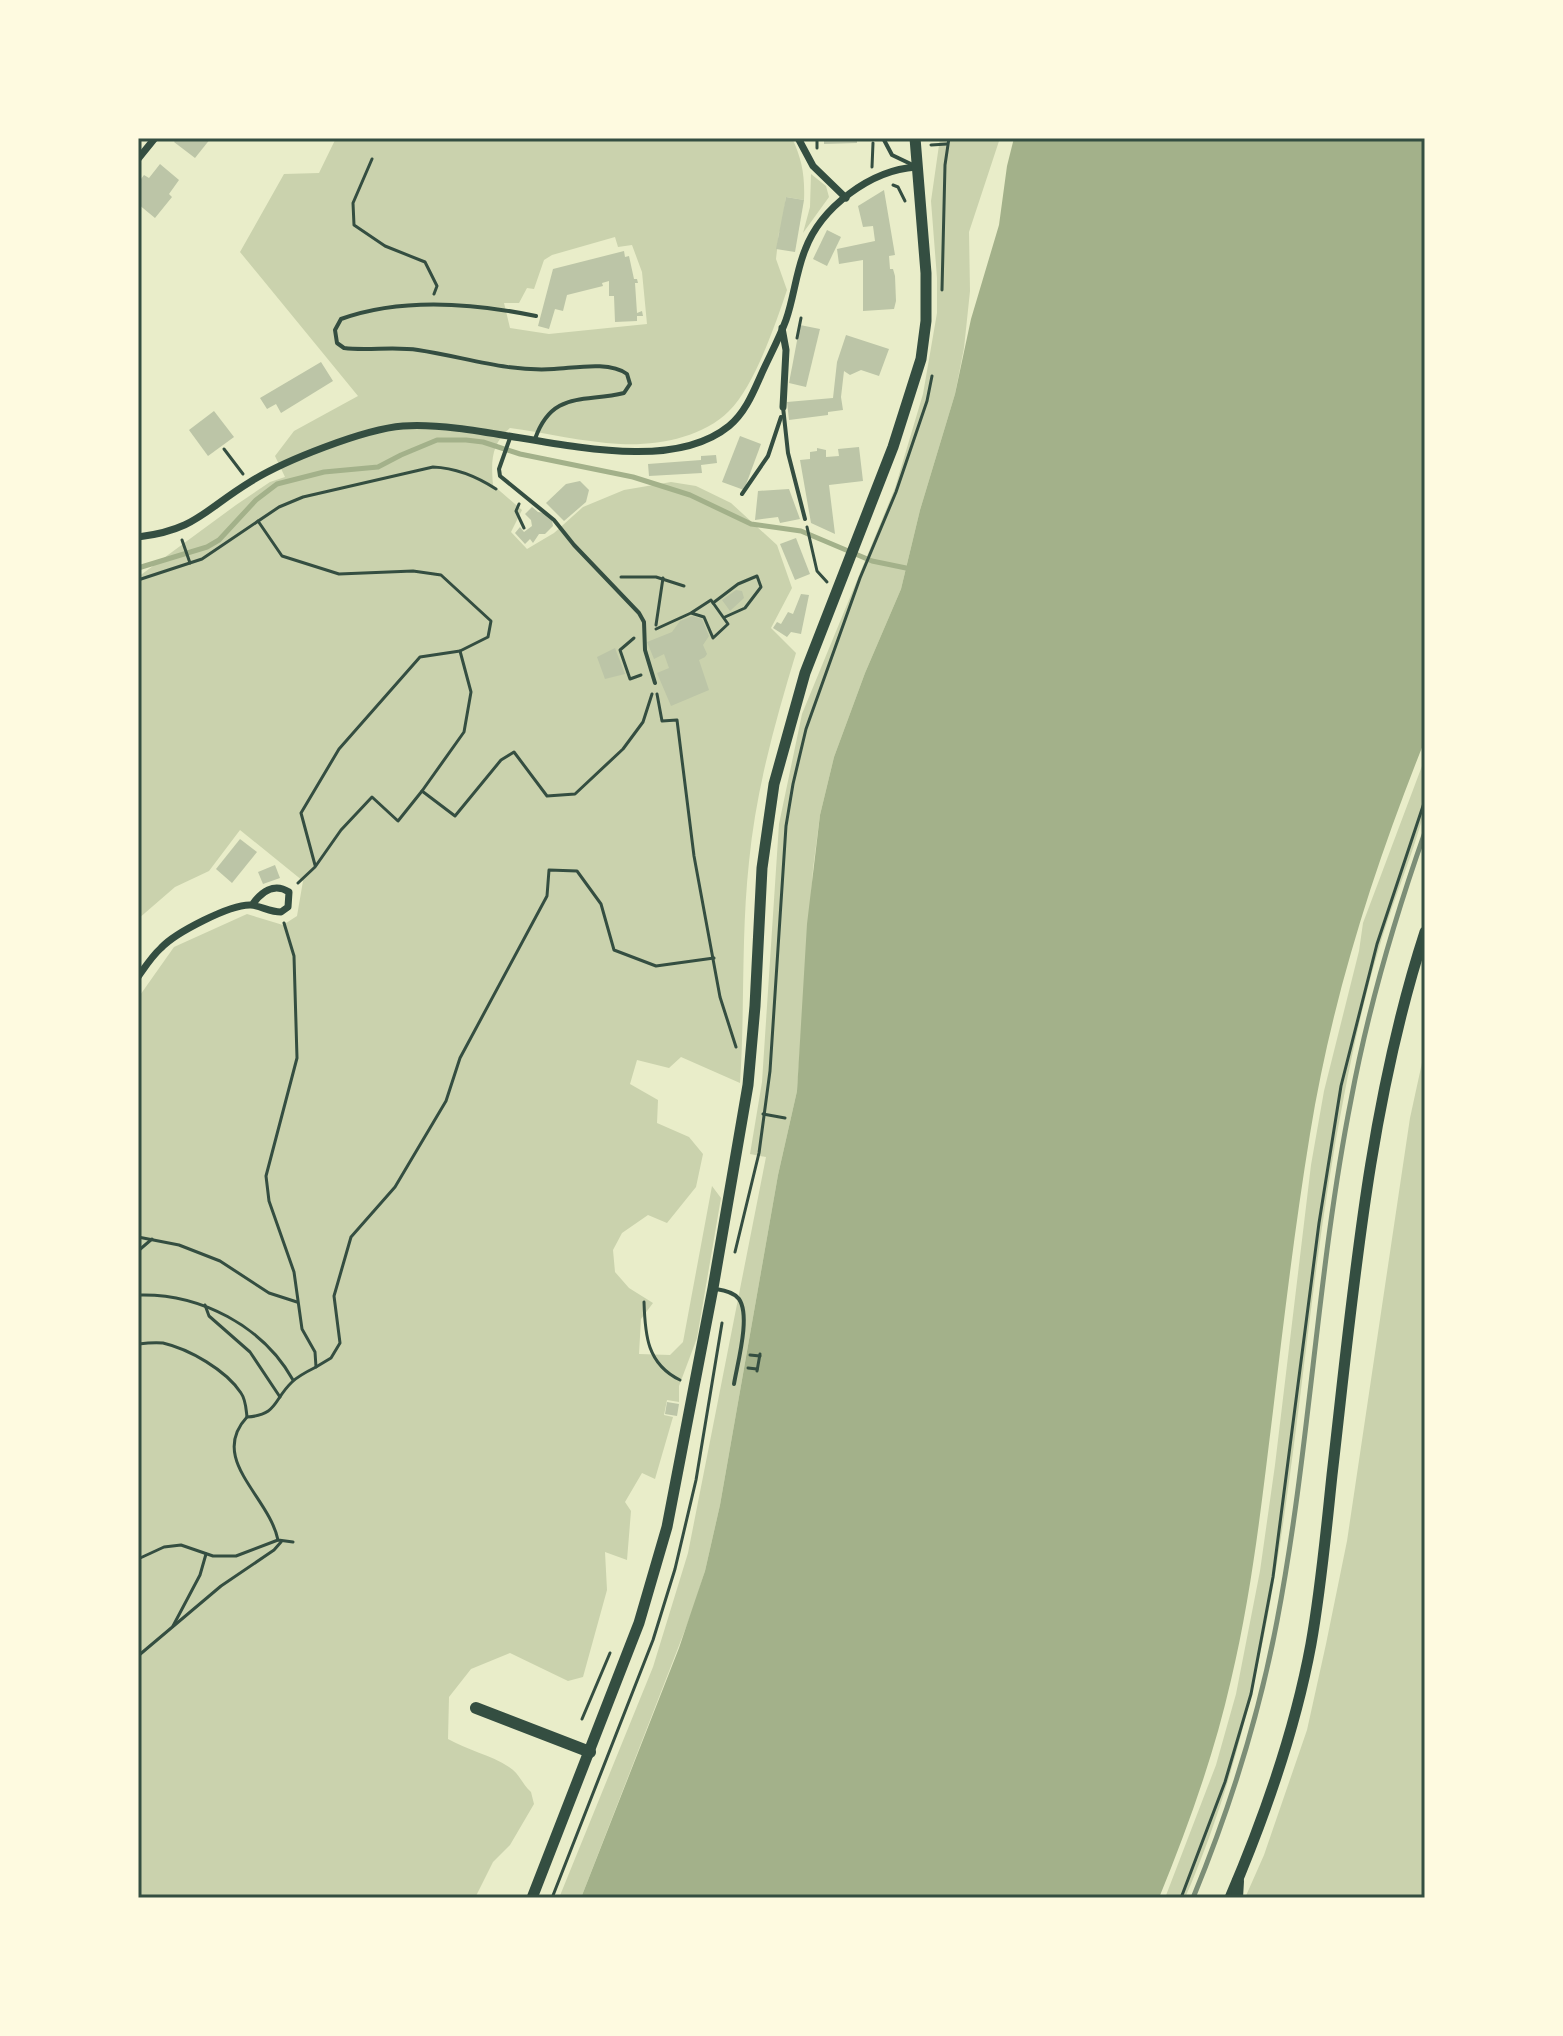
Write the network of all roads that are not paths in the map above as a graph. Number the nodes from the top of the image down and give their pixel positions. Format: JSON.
{"nodes":[{"id":1,"x":155,"y":138,"type":"edge"},
{"id":2,"x":798,"y":138,"type":"edge"},
{"id":3,"x":883,"y":138,"type":"edge"},
{"id":4,"x":915,"y":138,"type":"edge"},
{"id":5,"x":138,"y":159,"type":"edge"},
{"id":6,"x":916,"y":167,"type":"junction"},
{"id":7,"x":846,"y":198,"type":"junction"},
{"id":8,"x":536,"y":316,"type":"dead end"},
{"id":9,"x":782,"y":328,"type":"junction"},
{"id":10,"x":783,"y":407,"type":"junction"},
{"id":11,"x":511,"y":435,"type":"junction"},
{"id":12,"x":535,"y":439,"type":"junction"},
{"id":13,"x":742,"y":494,"type":"dead end"},
{"id":14,"x":806,"y":521,"type":"road end"},
{"id":15,"x":138,"y":537,"type":"edge"},
{"id":16,"x":655,"y":683,"type":"road end"},
{"id":17,"x":252,"y":905,"type":"junction"},
{"id":18,"x":1425,"y":932,"type":"edge"},
{"id":19,"x":138,"y":977,"type":"edge"},
{"id":20,"x":713,"y":1288,"type":"junction"},
{"id":21,"x":734,"y":1384,"type":"dead end"},
{"id":22,"x":476,"y":1708,"type":"dead end"},
{"id":23,"x":590,"y":1752,"type":"junction"},
{"id":24,"x":1238,"y":1881,"type":"junction"},
{"id":25,"x":532,"y":1898,"type":"edge"},
{"id":26,"x":1230,"y":1898,"type":"edge"},
{"id":27,"x":1237,"y":1898,"type":"edge"}],
"edges":[{"from":1,"to":5,"type":"street"},
{"from":2,"to":7,"type":"street"},
{"from":3,"to":6,"type":"lane"},
{"from":4,"to":6,"type":"main road"},
{"from":6,"to":7,"type":"street"},
{"from":6,"to":20,"type":"main road"},
{"from":7,"to":9,"type":"street"},
{"from":8,"to":12,"type":"lane"},
{"from":9,"to":10,"type":"street"},
{"from":9,"to":12,"type":"street"},
{"from":10,"to":13,"type":"lane"},
{"from":10,"to":14,"type":"lane"},
{"from":11,"to":12,"type":"street"},
{"from":11,"to":15,"type":"street"},
{"from":11,"to":16,"type":"lane"},
{"from":17,"to":17,"type":"street"},
{"from":17,"to":19,"type":"street"},
{"from":18,"to":24,"type":"main road"},
{"from":20,"to":21,"type":"lane"},
{"from":20,"to":23,"type":"main road"},
{"from":22,"to":23,"type":"highway"},
{"from":23,"to":25,"type":"main road"},
{"from":24,"to":26,"type":"main road"},
{"from":24,"to":27,"type":"highway"}]}
